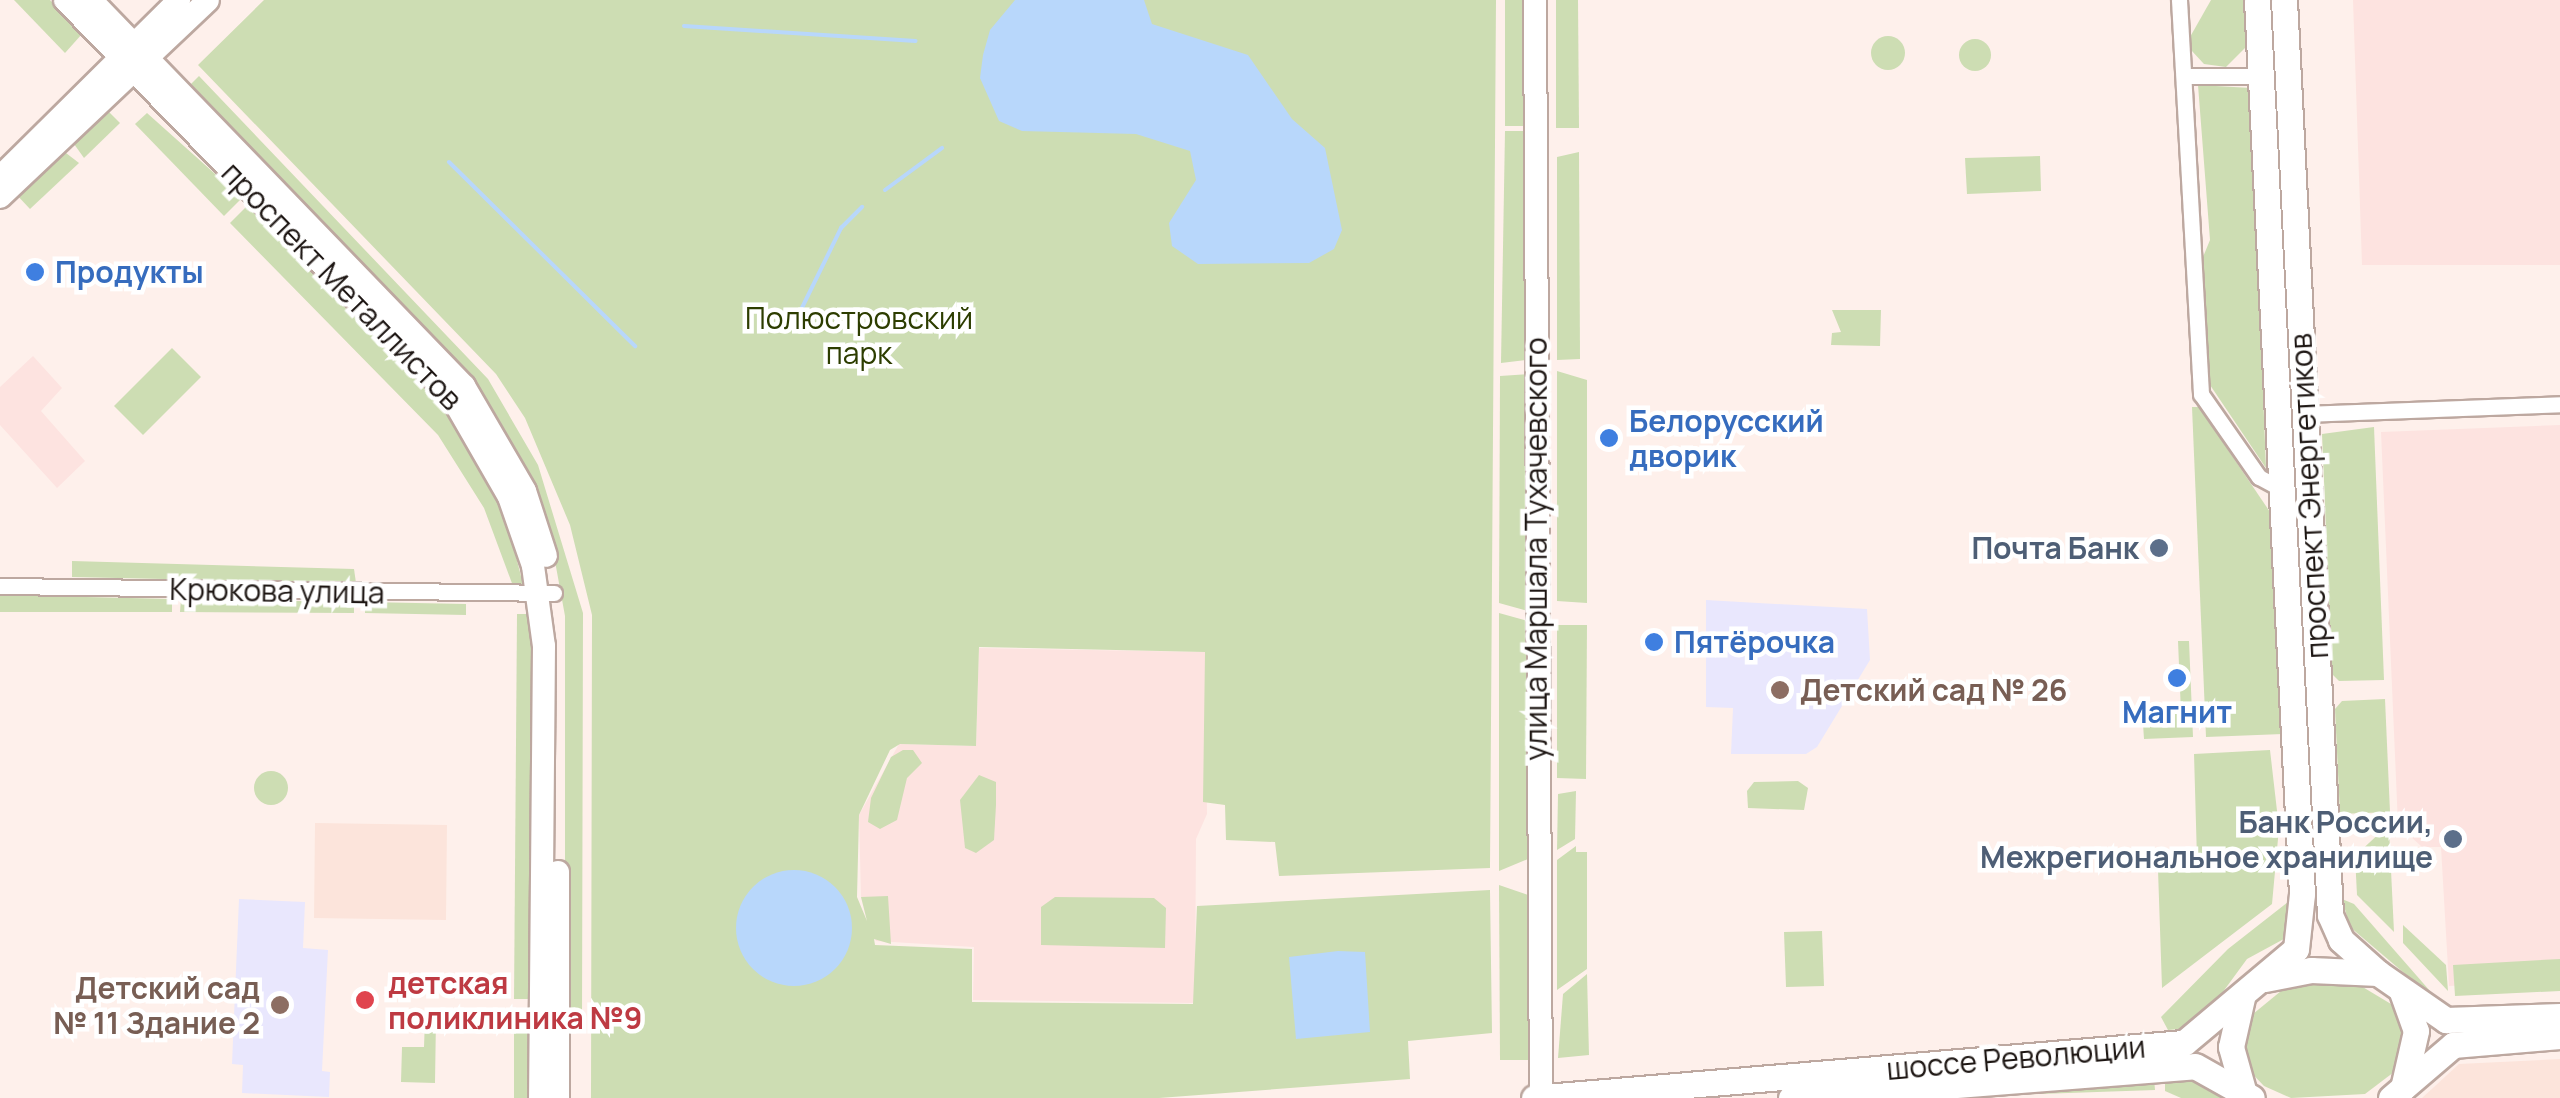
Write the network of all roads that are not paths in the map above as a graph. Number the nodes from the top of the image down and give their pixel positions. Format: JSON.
{"nodes":[{"id":1,"x":65,"y":0,"type":"edge"},
{"id":2,"x":91,"y":0,"type":"edge"},
{"id":3,"x":180,"y":0,"type":"edge"},
{"id":4,"x":208,"y":0,"type":"edge"},
{"id":5,"x":1536,"y":0,"type":"edge"},
{"id":6,"x":1549,"y":0,"type":"edge"},
{"id":7,"x":2180,"y":0,"type":"edge"},
{"id":8,"x":2257,"y":0,"type":"edge"},
{"id":9,"x":2284,"y":0,"type":"edge"},
{"id":10,"x":135,"y":58,"type":"junction"},
{"id":11,"x":2184,"y":76,"type":"junction"},
{"id":12,"x":2261,"y":76,"type":"junction"},
{"id":13,"x":0,"y":177,"type":"edge"},
{"id":14,"x":0,"y":198,"type":"edge"},
{"id":15,"x":2560,"y":404,"type":"edge"},
{"id":16,"x":2305,"y":414,"type":"junction"},
{"id":17,"x":2308,"y":490,"type":"junction"},
{"id":18,"x":2282,"y":491,"type":"junction"},
{"id":19,"x":0,"y":586,"type":"edge"},
{"id":20,"x":546,"y":594,"type":"junction"},
{"id":21,"x":2378,"y":973,"type":"junction"},
{"id":22,"x":2265,"y":979,"type":"junction"},
{"id":23,"x":2401,"y":990,"type":"junction"},
{"id":24,"x":2242,"y":998,"type":"junction"},
{"id":25,"x":2560,"y":1016,"type":"edge"},
{"id":26,"x":2560,"y":1036,"type":"edge"},
{"id":27,"x":2397,"y":1093,"type":"edge"},
{"id":28,"x":2247,"y":1094,"type":"edge"},
{"id":29,"x":540,"y":1098,"type":"edge"},
{"id":30,"x":558,"y":1098,"type":"edge"},
{"id":31,"x":1545,"y":1098,"type":"edge"},
{"id":32,"x":1791,"y":1098,"type":"edge"}],
"edges":[{"from":1,"to":10,"type":"street","name":"проспект Металлистов"},
{"from":2,"to":10,"type":"street","name":"проспект Металлистов"},
{"from":3,"to":10,"type":"street"},
{"from":4,"to":10,"type":"street"},
{"from":5,"to":31,"type":"street","name":"улица Маршала Тухачевского"},
{"from":6,"to":31,"type":"street","name":"улица Маршала Тухачевского"},
{"from":7,"to":11,"type":"street","name":"проспект Энергетиков"},
{"from":8,"to":12,"type":"main road","name":"проспект Энергетиков"},
{"from":9,"to":16,"type":"main road","name":"проспект Энергетиков"},
{"from":10,"to":13,"type":"street"},
{"from":10,"to":14,"type":"street"},
{"from":10,"to":20,"type":"street","name":"проспект Металлистов"},
{"from":11,"to":12,"type":"street"},
{"from":11,"to":18,"type":"street","name":"проспект Энергетиков"},
{"from":12,"to":18,"type":"main road","name":"проспект Энергетиков"},
{"from":15,"to":16,"type":"street"},
{"from":16,"to":17,"type":"main road","name":"проспект Энергетиков"},
{"from":17,"to":18,"type":"street"},
{"from":17,"to":21,"type":"main road","name":"проспект Энергетиков"},
{"from":18,"to":22,"type":"main road","name":"проспект Энергетиков"},
{"from":19,"to":20,"type":"street","name":"Крюкова улица"},
{"from":20,"to":29,"type":"street","name":"проспект Металлистов"},
{"from":20,"to":30,"type":"street","name":"проспект Металлистов"},
{"from":21,"to":22,"type":"main road","name":"шоссе Революции"},
{"from":21,"to":23,"type":"main road"},
{"from":22,"to":24,"type":"main road","name":"шоссе Революции"},
{"from":23,"to":25,"type":"main road"},
{"from":23,"to":27,"type":"main road"},
{"from":24,"to":28,"type":"main road","name":"шоссе Революции"},
{"from":24,"to":31,"type":"main road","name":"шоссе Революции"},
{"from":26,"to":27,"type":"main road"},
{"from":28,"to":32,"type":"main road","name":"шоссе Революции"}]}
